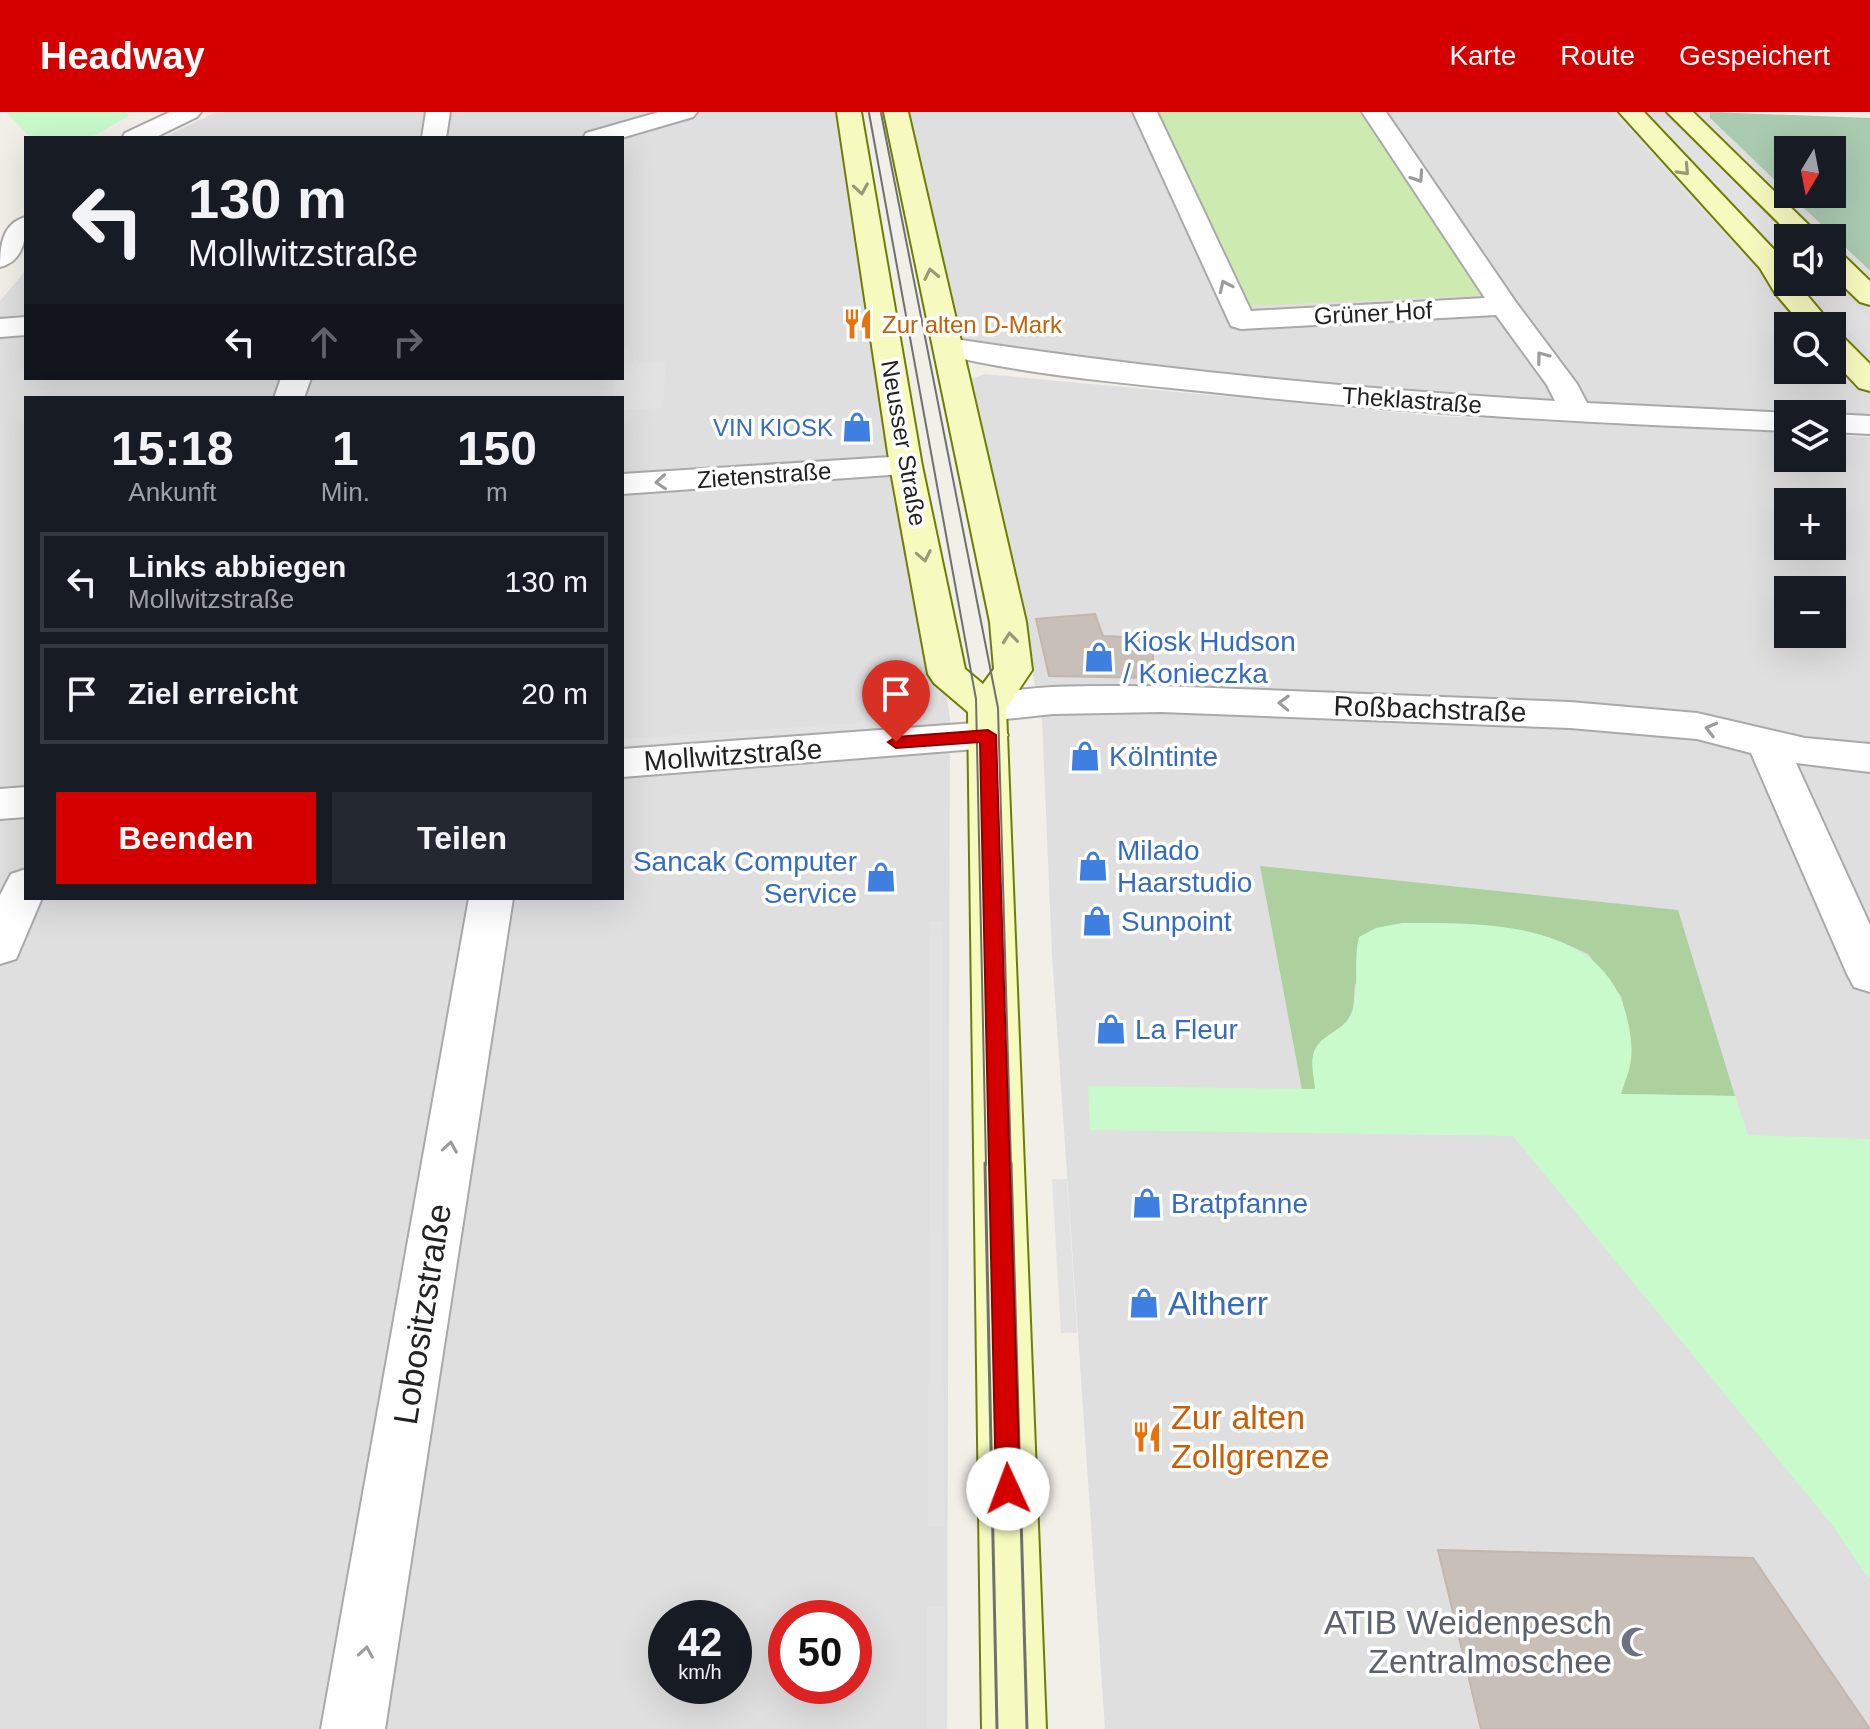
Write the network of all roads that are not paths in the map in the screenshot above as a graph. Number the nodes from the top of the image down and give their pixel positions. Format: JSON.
{"nodes":[{"id":1,"x":189,"y":112,"type":"edge"},
{"id":2,"x":438,"y":112,"type":"edge"},
{"id":3,"x":685,"y":112,"type":"edge"},
{"id":4,"x":849,"y":112,"type":"edge"},
{"id":5,"x":896,"y":112,"type":"edge"},
{"id":6,"x":1145,"y":112,"type":"edge"},
{"id":7,"x":1374,"y":112,"type":"edge"},
{"id":8,"x":1631,"y":112,"type":"edge"},
{"id":9,"x":1679,"y":112,"type":"edge"},
{"id":10,"x":138,"y":136,"type":"edge"},
{"id":11,"x":434,"y":136,"type":"edge"},
{"id":12,"x":602,"y":136,"type":"edge"},
{"id":13,"x":1795,"y":224,"type":"edge"},
{"id":14,"x":24,"y":228,"type":"edge"},
{"id":15,"x":0,"y":259,"type":"edge"},
{"id":16,"x":1846,"y":273,"type":"edge"},
{"id":17,"x":1870,"y":296,"type":"edge"},
{"id":18,"x":1504,"y":306,"type":"junction"},
{"id":19,"x":1806,"y":312,"type":"edge"},
{"id":20,"x":1241,"y":320,"type":"junction"},
{"id":21,"x":24,"y":326,"type":"edge"},
{"id":22,"x":0,"y":328,"type":"edge"},
{"id":23,"x":948,"y":347,"type":"junction"},
{"id":24,"x":1846,"y":349,"type":"edge"},
{"id":25,"x":1846,"y":355,"type":"edge"},
{"id":26,"x":1037,"y":361,"type":"junction"},
{"id":27,"x":1870,"y":364,"type":"edge"},
{"id":28,"x":1261,"y":366,"type":"junction"},
{"id":29,"x":1870,"y":382,"type":"edge"},
{"id":30,"x":956,"y":383,"type":"junction"},
{"id":31,"x":1575,"y":412,"type":"junction"},
{"id":32,"x":1774,"y":421,"type":"edge"},
{"id":33,"x":1846,"y":424,"type":"edge"},
{"id":34,"x":1870,"y":425,"type":"edge"},
{"id":35,"x":906,"y":466,"type":"junction"},
{"id":36,"x":624,"y":484,"type":"edge"},
{"id":37,"x":988,"y":722,"type":"junction"},
{"id":38,"x":1766,"y":742,"type":"junction"},
{"id":39,"x":1870,"y":758,"type":"edge"},
{"id":40,"x":624,"y":763,"type":"edge"},
{"id":41,"x":24,"y":802,"type":"edge"},
{"id":42,"x":0,"y":804,"type":"edge"},
{"id":43,"x":24,"y":890,"type":"edge"},
{"id":44,"x":491,"y":900,"type":"edge"},
{"id":45,"x":0,"y":947,"type":"edge"},
{"id":46,"x":1870,"y":974,"type":"edge"},
{"id":47,"x":353,"y":1729,"type":"edge"},
{"id":48,"x":1014,"y":1729,"type":"edge"}],
"edges":[{"from":1,"to":10,"type":"street"},
{"from":2,"to":11,"type":"street"},
{"from":3,"to":12,"type":"street"},
{"from":4,"to":35,"type":"main road","name":"Neusser Straße","one_way":true},
{"from":23,"to":5,"type":"main road","one_way":true},
{"from":20,"to":6,"type":"street","one_way":true},
{"from":7,"to":18,"type":"street","one_way":true},
{"from":8,"to":19,"type":"main road","one_way":true},
{"from":9,"to":13,"type":"main road"},
{"from":14,"to":15,"type":"street"},
{"from":16,"to":17,"type":"main road"},
{"from":18,"to":20,"type":"street","name":"Grüner Hof"},
{"from":31,"to":18,"type":"street","one_way":true},
{"from":20,"to":28,"type":"street"},
{"from":21,"to":22,"type":"street"},
{"from":23,"to":26,"type":"street","name":"Theklastraße"},
{"from":23,"to":30,"type":"main road"},
{"from":24,"to":27,"type":"street"},
{"from":25,"to":29,"type":"main road"},
{"from":26,"to":28,"type":"street","name":"Theklastraße"},
{"from":26,"to":30,"type":"street","name":"Theklastraße"},
{"from":28,"to":31,"type":"street","name":"Theklastraße"},
{"from":37,"to":30,"type":"main road","one_way":true},
{"from":31,"to":32,"type":"street","name":"Theklastraße"},
{"from":33,"to":34,"type":"street"},
{"from":35,"to":36,"type":"street","name":"Zietenstraße","one_way":true},
{"from":35,"to":37,"type":"main road","name":"Neusser Straße","one_way":true},
{"from":38,"to":37,"type":"street","name":"Roßbachstraße","one_way":true},
{"from":37,"to":40,"type":"street","name":"Mollwitzstraße"},
{"from":37,"to":48,"type":"main road"},
{"from":38,"to":39,"type":"street","name":"Roßbachstraße"},
{"from":38,"to":46,"type":"street"},
{"from":41,"to":42,"type":"street"},
{"from":43,"to":45,"type":"street"},
{"from":47,"to":44,"type":"street","name":"Lobositzstraße","one_way":true}]}
